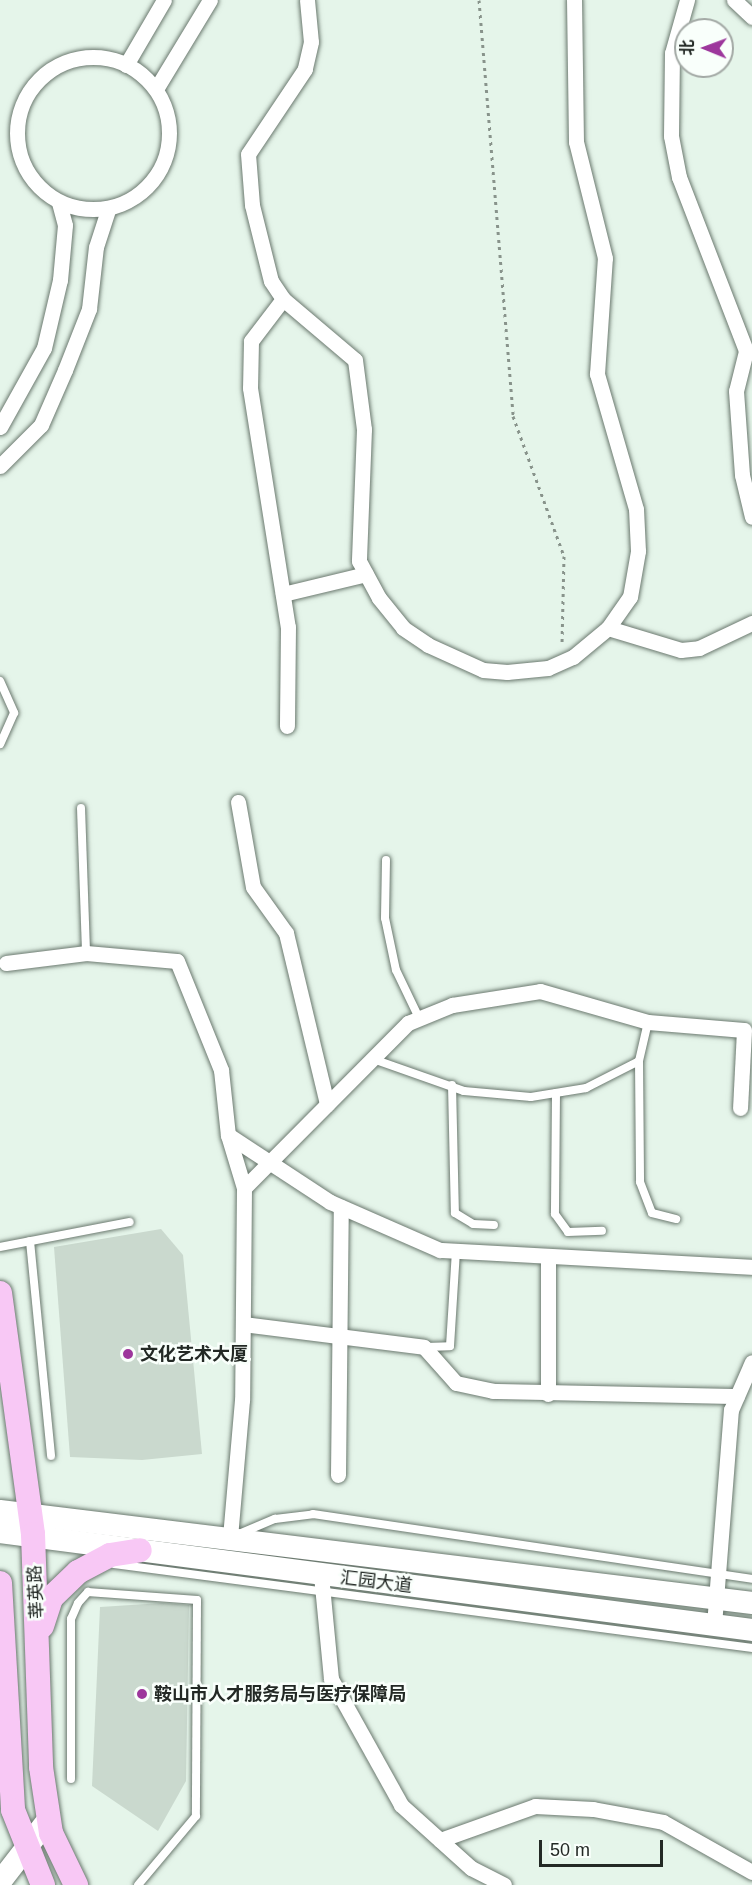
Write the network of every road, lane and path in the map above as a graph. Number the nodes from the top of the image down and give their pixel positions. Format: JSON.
{"nodes":[{"id":1,"x":164,"y":0,"type":"edge"},
{"id":2,"x":210,"y":0,"type":"edge"},
{"id":3,"x":307,"y":0,"type":"edge"},
{"id":4,"x":479,"y":0,"type":"edge"},
{"id":5,"x":574,"y":0,"type":"edge"},
{"id":6,"x":687,"y":0,"type":"edge"},
{"id":7,"x":734,"y":0,"type":"edge"},
{"id":8,"x":752,"y":17,"type":"edge"},
{"id":9,"x":126,"y":64,"type":"junction"},
{"id":10,"x":156,"y":89,"type":"junction"},
{"id":11,"x":59,"y":202,"type":"junction"},
{"id":12,"x":108,"y":209,"type":"junction"},
{"id":13,"x":283,"y":299,"type":"junction"},
{"id":14,"x":0,"y":427,"type":"edge"},
{"id":15,"x":0,"y":466,"type":"edge"},
{"id":16,"x":752,"y":517,"type":"edge"},
{"id":17,"x":366,"y":574,"type":"junction"},
{"id":18,"x":283,"y":594,"type":"junction"},
{"id":19,"x":752,"y":623,"type":"edge"},
{"id":20,"x":608,"y":628,"type":"junction"},
{"id":21,"x":562,"y":662,"type":"junction"},
{"id":22,"x":0,"y":681,"type":"edge"},
{"id":23,"x":287,"y":726,"type":"dead end"},
{"id":24,"x":0,"y":744,"type":"edge"},
{"id":25,"x":238,"y":802,"type":"dead end"},
{"id":26,"x":81,"y":808,"type":"dead end"},
{"id":27,"x":386,"y":860,"type":"dead end"},
{"id":28,"x":86,"y":953,"type":"junction"},
{"id":29,"x":6,"y":963,"type":"dead end"},
{"id":30,"x":419,"y":1018,"type":"junction"},
{"id":31,"x":648,"y":1022,"type":"junction"},
{"id":32,"x":373,"y":1059,"type":"junction"},
{"id":33,"x":639,"y":1061,"type":"junction"},
{"id":34,"x":452,"y":1085,"type":"junction"},
{"id":35,"x":556,"y":1093,"type":"junction"},
{"id":36,"x":327,"y":1104,"type":"junction"},
{"id":37,"x":740,"y":1108,"type":"dead end"},
{"id":38,"x":228,"y":1135,"type":"junction"},
{"id":39,"x":269,"y":1162,"type":"junction"},
{"id":40,"x":244,"y":1188,"type":"junction"},
{"id":41,"x":341,"y":1207,"type":"junction"},
{"id":42,"x":676,"y":1219,"type":"dead end"},
{"id":43,"x":130,"y":1222,"type":"dead end"},
{"id":44,"x":494,"y":1225,"type":"dead end"},
{"id":45,"x":602,"y":1231,"type":"dead end"},
{"id":46,"x":30,"y":1241,"type":"junction"},
{"id":47,"x":0,"y":1247,"type":"edge"},
{"id":48,"x":456,"y":1251,"type":"junction"},
{"id":49,"x":548,"y":1256,"type":"junction"},
{"id":50,"x":752,"y":1267,"type":"edge"},
{"id":51,"x":0,"y":1293,"type":"edge"},
{"id":52,"x":243,"y":1324,"type":"junction"},
{"id":53,"x":339,"y":1335,"type":"junction"},
{"id":54,"x":424,"y":1347,"type":"junction"},
{"id":55,"x":752,"y":1362,"type":"edge"},
{"id":56,"x":548,"y":1394,"type":"junction"},
{"id":57,"x":737,"y":1396,"type":"junction"},
{"id":58,"x":51,"y":1456,"type":"dead end"},
{"id":59,"x":338,"y":1475,"type":"dead end"},
{"id":60,"x":0,"y":1511,"type":"edge"},
{"id":61,"x":31,"y":1523,"type":"junction"},
{"id":62,"x":0,"y":1532,"type":"edge"},
{"id":63,"x":230,"y":1537,"type":"junction"},
{"id":64,"x":140,"y":1550,"type":"junction"},
{"id":65,"x":98,"y":1562,"type":"junction"},
{"id":66,"x":718,"y":1574,"type":"junction"},
{"id":67,"x":752,"y":1579,"type":"edge"},
{"id":68,"x":0,"y":1583,"type":"edge"},
{"id":69,"x":322,"y":1583,"type":"junction"},
{"id":70,"x":716,"y":1598,"type":"junction"},
{"id":71,"x":752,"y":1603,"type":"edge"},
{"id":72,"x":714,"y":1625,"type":"junction"},
{"id":73,"x":752,"y":1630,"type":"edge"},
{"id":74,"x":38,"y":1637,"type":"junction"},
{"id":75,"x":752,"y":1648,"type":"edge"},
{"id":76,"x":71,"y":1779,"type":"dead end"},
{"id":77,"x":48,"y":1820,"type":"junction"},
{"id":78,"x":440,"y":1840,"type":"junction"},
{"id":79,"x":26,"y":1850,"type":"junction"},
{"id":80,"x":58,"y":1856,"type":"junction"},
{"id":81,"x":752,"y":1872,"type":"edge"},
{"id":82,"x":0,"y":1882,"type":"edge"},
{"id":83,"x":39,"y":1883,"type":"edge"},
{"id":84,"x":76,"y":1885,"type":"edge"},
{"id":85,"x":138,"y":1885,"type":"edge"},
{"id":86,"x":504,"y":1885,"type":"edge"}],
"edges":[{"from":1,"to":9,"type":"street"},
{"from":2,"to":10,"type":"street"},
{"from":3,"to":13,"type":"street"},
{"from":4,"to":21,"type":"path"},
{"from":5,"to":20,"type":"street"},
{"from":6,"to":16,"type":"street"},
{"from":7,"to":8,"type":"street"},
{"from":9,"to":10,"type":"street"},
{"from":9,"to":11,"type":"street"},
{"from":10,"to":12,"type":"street"},
{"from":11,"to":12,"type":"street"},
{"from":11,"to":14,"type":"street"},
{"from":12,"to":15,"type":"street"},
{"from":13,"to":17,"type":"street"},
{"from":13,"to":18,"type":"street"},
{"from":17,"to":18,"type":"street"},
{"from":17,"to":21,"type":"street"},
{"from":18,"to":23,"type":"street"},
{"from":19,"to":20,"type":"street"},
{"from":20,"to":21,"type":"street"},
{"from":22,"to":24,"type":"lane"},
{"from":25,"to":36,"type":"street"},
{"from":26,"to":28,"type":"lane"},
{"from":27,"to":30,"type":"lane"},
{"from":28,"to":29,"type":"street"},
{"from":28,"to":38,"type":"street"},
{"from":30,"to":31,"type":"street"},
{"from":30,"to":32,"type":"street"},
{"from":31,"to":33,"type":"lane"},
{"from":31,"to":37,"type":"street"},
{"from":32,"to":34,"type":"lane"},
{"from":32,"to":36,"type":"street"},
{"from":33,"to":35,"type":"lane"},
{"from":33,"to":42,"type":"lane"},
{"from":34,"to":35,"type":"lane"},
{"from":34,"to":44,"type":"lane"},
{"from":35,"to":45,"type":"lane"},
{"from":36,"to":39,"type":"street"},
{"from":38,"to":39,"type":"street"},
{"from":38,"to":40,"type":"street"},
{"from":39,"to":40,"type":"street"},
{"from":39,"to":41,"type":"street"},
{"from":40,"to":52,"type":"street"},
{"from":41,"to":48,"type":"street"},
{"from":41,"to":53,"type":"street"},
{"from":43,"to":46,"type":"lane"},
{"from":46,"to":47,"type":"lane"},
{"from":46,"to":58,"type":"lane"},
{"from":48,"to":49,"type":"street"},
{"from":48,"to":54,"type":"lane"},
{"from":49,"to":50,"type":"street"},
{"from":49,"to":56,"type":"street"},
{"from":51,"to":61,"type":"main road","name":"莘英路"},
{"from":52,"to":53,"type":"street"},
{"from":52,"to":63,"type":"street"},
{"from":53,"to":54,"type":"street"},
{"from":53,"to":59,"type":"street"},
{"from":54,"to":56,"type":"street"},
{"from":55,"to":57,"type":"street"},
{"from":56,"to":57,"type":"street"},
{"from":57,"to":66,"type":"street"},
{"from":60,"to":61,"type":"main road","name":"汇园大道"},
{"from":61,"to":62,"type":"main road","name":"汇园大道"},
{"from":61,"to":63,"type":"main road","name":"汇园大道"},
{"from":61,"to":64,"type":"main road","name":"汇园大道"},
{"from":61,"to":74,"type":"main road","name":"莘英路"},
{"from":63,"to":66,"type":"lane"},
{"from":63,"to":70,"type":"main road","name":"汇园大道"},
{"from":64,"to":65,"type":"main road"},
{"from":64,"to":69,"type":"main road","name":"汇园大道"},
{"from":65,"to":69,"type":"lane"},
{"from":65,"to":74,"type":"main road"},
{"from":66,"to":67,"type":"lane"},
{"from":66,"to":70,"type":"street"},
{"from":68,"to":79,"type":"main road","name":"莘英路"},
{"from":69,"to":72,"type":"main road","name":"汇园大道"},
{"from":69,"to":75,"type":"lane"},
{"from":69,"to":78,"type":"street"},
{"from":70,"to":71,"type":"main road","name":"汇园大道"},
{"from":70,"to":72,"type":"street"},
{"from":72,"to":73,"type":"main road","name":"汇园大道"},
{"from":74,"to":77,"type":"main road","name":"莘英路"},
{"from":76,"to":85,"type":"lane"},
{"from":77,"to":79,"type":"main road"},
{"from":77,"to":80,"type":"main road","name":"莘英路"},
{"from":78,"to":81,"type":"street"},
{"from":78,"to":86,"type":"street"},
{"from":79,"to":82,"type":"main road"},
{"from":79,"to":83,"type":"main road","name":"莘英路"},
{"from":80,"to":83,"type":"main road"},
{"from":80,"to":84,"type":"main road","name":"莘英路"}]}
